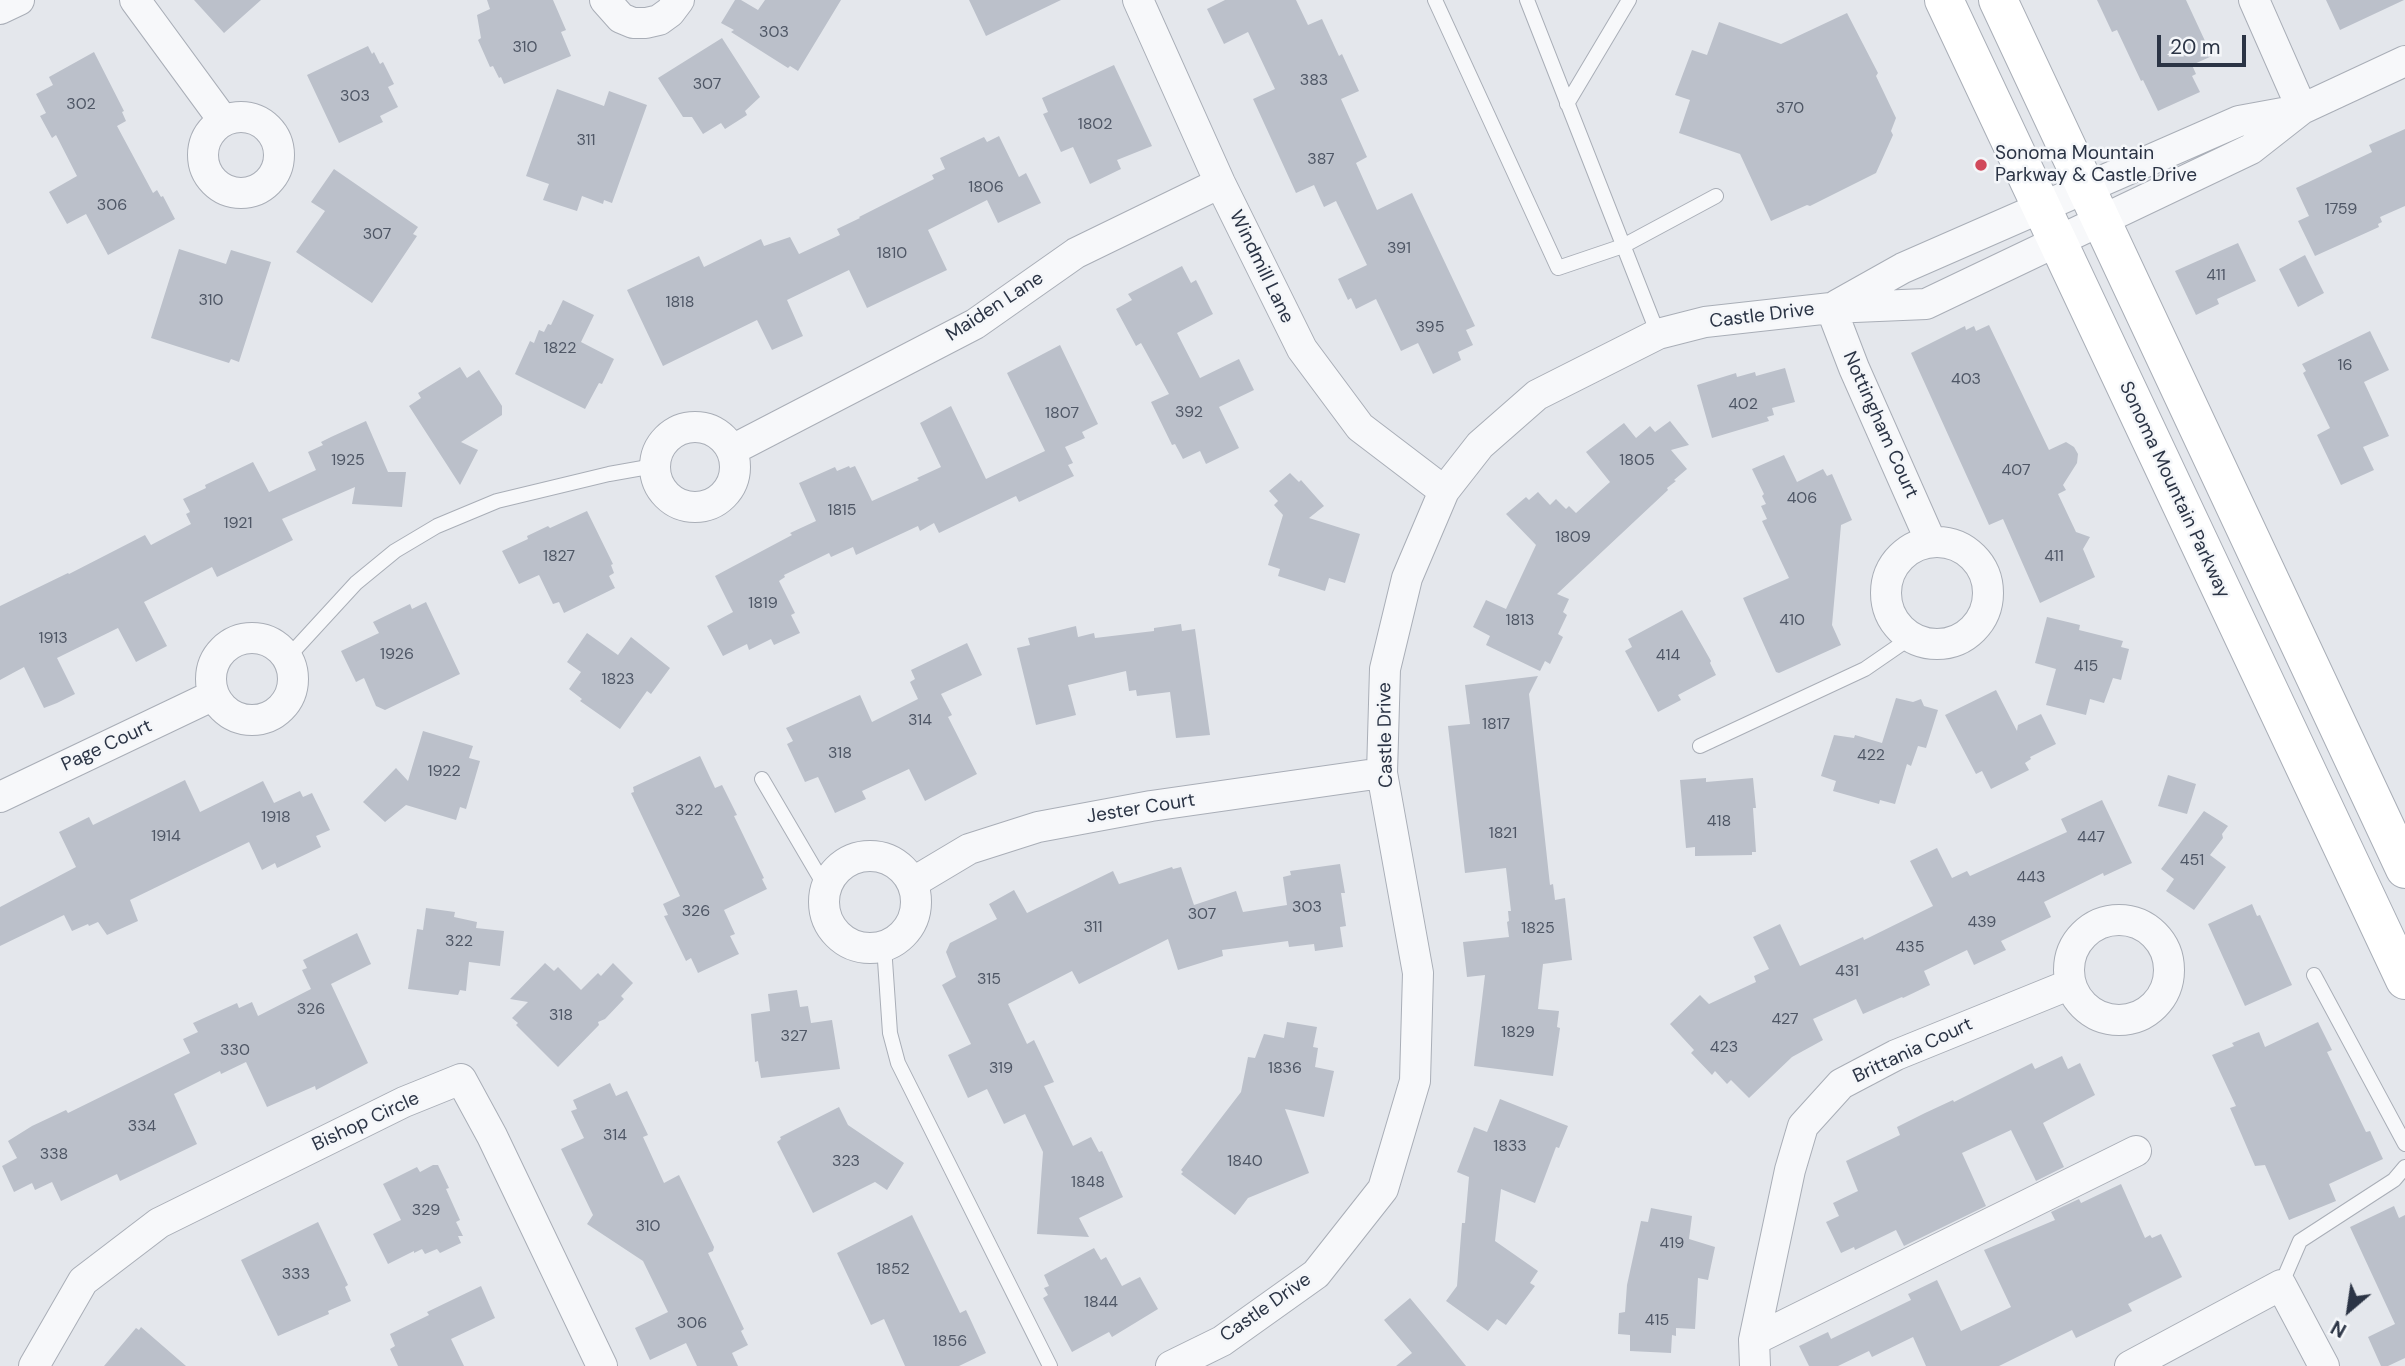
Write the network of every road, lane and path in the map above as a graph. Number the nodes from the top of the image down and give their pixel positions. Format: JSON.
{"nodes":[{"id":1,"x":19,"y":0,"type":"edge"},
{"id":2,"x":135,"y":0,"type":"edge"},
{"id":3,"x":606,"y":0,"type":"edge"},
{"id":4,"x":678,"y":0,"type":"edge"},
{"id":5,"x":1138,"y":0,"type":"edge"},
{"id":6,"x":1435,"y":0,"type":"edge"},
{"id":7,"x":1527,"y":0,"type":"edge"},
{"id":8,"x":1629,"y":0,"type":"edge"},
{"id":9,"x":1944,"y":0,"type":"edge"},
{"id":10,"x":1998,"y":0,"type":"edge"},
{"id":11,"x":2254,"y":0,"type":"edge"},
{"id":12,"x":0,"y":9,"type":"edge"},
{"id":13,"x":2405,"y":61,"type":"edge"},
{"id":14,"x":1567,"y":104,"type":"junction"},
{"id":15,"x":2302,"y":109,"type":"junction"},
{"id":16,"x":223,"y":120,"type":"dead end"},
{"id":17,"x":1220,"y":183,"type":"junction"},
{"id":18,"x":1716,"y":196,"type":"dead end"},
{"id":19,"x":2094,"y":204,"type":"junction"},
{"id":20,"x":2041,"y":207,"type":"junction"},
{"id":21,"x":2057,"y":242,"type":"junction"},
{"id":22,"x":1623,"y":246,"type":"junction"},
{"id":23,"x":1831,"y":308,"type":"junction"},
{"id":24,"x":1658,"y":334,"type":"junction"},
{"id":25,"x":732,"y":450,"type":"junction"},
{"id":26,"x":654,"y":466,"type":"junction"},
{"id":27,"x":1444,"y":491,"type":"junction"},
{"id":28,"x":1931,"y":542,"type":"junction"},
{"id":29,"x":1910,"y":638,"type":"junction"},
{"id":30,"x":288,"y":657,"type":"junction"},
{"id":31,"x":214,"y":695,"type":"junction"},
{"id":32,"x":1700,"y":746,"type":"dead end"},
{"id":33,"x":1382,"y":773,"type":"junction"},
{"id":34,"x":762,"y":779,"type":"dead end"},
{"id":35,"x":0,"y":797,"type":"edge"},
{"id":36,"x":2405,"y":869,"type":"edge"},
{"id":37,"x":912,"y":883,"type":"junction"},
{"id":38,"x":826,"y":888,"type":"junction"},
{"id":39,"x":884,"y":946,"type":"junction"},
{"id":40,"x":2314,"y":975,"type":"dead end"},
{"id":41,"x":2405,"y":980,"type":"edge"},
{"id":42,"x":2071,"y":984,"type":"dead end"},
{"id":43,"x":2405,"y":1144,"type":"edge"},
{"id":44,"x":2136,"y":1151,"type":"dead end"},
{"id":45,"x":2405,"y":1167,"type":"edge"},
{"id":46,"x":2281,"y":1285,"type":"junction"},
{"id":47,"x":1755,"y":1353,"type":"edge"},
{"id":48,"x":34,"y":1366,"type":"edge"},
{"id":49,"x":602,"y":1366,"type":"edge"},
{"id":50,"x":1050,"y":1366,"type":"edge"},
{"id":51,"x":1171,"y":1366,"type":"edge"},
{"id":52,"x":2130,"y":1366,"type":"edge"},
{"id":53,"x":2324,"y":1366,"type":"edge"}],
"edges":[{"from":1,"to":12,"type":"street"},
{"from":2,"to":16,"type":"street"},
{"from":3,"to":4,"type":"street"},
{"from":5,"to":17,"type":"street","name":"Windmill Lane"},
{"from":6,"to":22,"type":"lane"},
{"from":7,"to":14,"type":"lane"},
{"from":8,"to":14,"type":"lane"},
{"from":9,"to":20,"type":"main road","name":"Sonoma Mountain Parkway"},
{"from":10,"to":19,"type":"main road"},
{"from":11,"to":15,"type":"street"},
{"from":13,"to":15,"type":"street"},
{"from":14,"to":22,"type":"lane"},
{"from":15,"to":19,"type":"street"},
{"from":17,"to":25,"type":"street","name":"Maiden Lane"},
{"from":17,"to":27,"type":"street","name":"Windmill Lane"},
{"from":18,"to":22,"type":"lane"},
{"from":19,"to":20,"type":"street","name":"Castle Drive"},
{"from":19,"to":21,"type":"street","name":"Castle Drive"},
{"from":19,"to":36,"type":"main road"},
{"from":20,"to":21,"type":"main road","name":"Sonoma Mountain Parkway"},
{"from":20,"to":23,"type":"street","name":"Castle Drive"},
{"from":21,"to":23,"type":"street","name":"Castle Drive"},
{"from":21,"to":41,"type":"main road","name":"Sonoma Mountain Parkway"},
{"from":22,"to":24,"type":"lane"},
{"from":23,"to":24,"type":"street","name":"Castle Drive"},
{"from":23,"to":28,"type":"street","name":"Nottingham Court"},
{"from":24,"to":27,"type":"street","name":"Castle Drive"},
{"from":25,"to":26,"type":"street"},
{"from":25,"to":26,"type":"street"},
{"from":26,"to":30,"type":"lane"},
{"from":27,"to":33,"type":"street","name":"Castle Drive"},
{"from":28,"to":29,"type":"street"},
{"from":28,"to":29,"type":"street"},
{"from":29,"to":32,"type":"lane"},
{"from":30,"to":31,"type":"street"},
{"from":30,"to":31,"type":"street"},
{"from":31,"to":35,"type":"street","name":"Page Court"},
{"from":33,"to":37,"type":"street","name":"Jester Court"},
{"from":33,"to":51,"type":"street","name":"Castle Drive"},
{"from":34,"to":38,"type":"lane"},
{"from":37,"to":38,"type":"street"},
{"from":37,"to":39,"type":"street"},
{"from":38,"to":39,"type":"street"},
{"from":39,"to":50,"type":"lane"},
{"from":40,"to":43,"type":"lane"},
{"from":42,"to":47,"type":"street","name":"Brittania Court"},
{"from":44,"to":47,"type":"street"},
{"from":45,"to":46,"type":"lane"},
{"from":46,"to":52,"type":"street"},
{"from":46,"to":53,"type":"street"},
{"from":48,"to":49,"type":"street","name":"Bishop Circle"}]}
